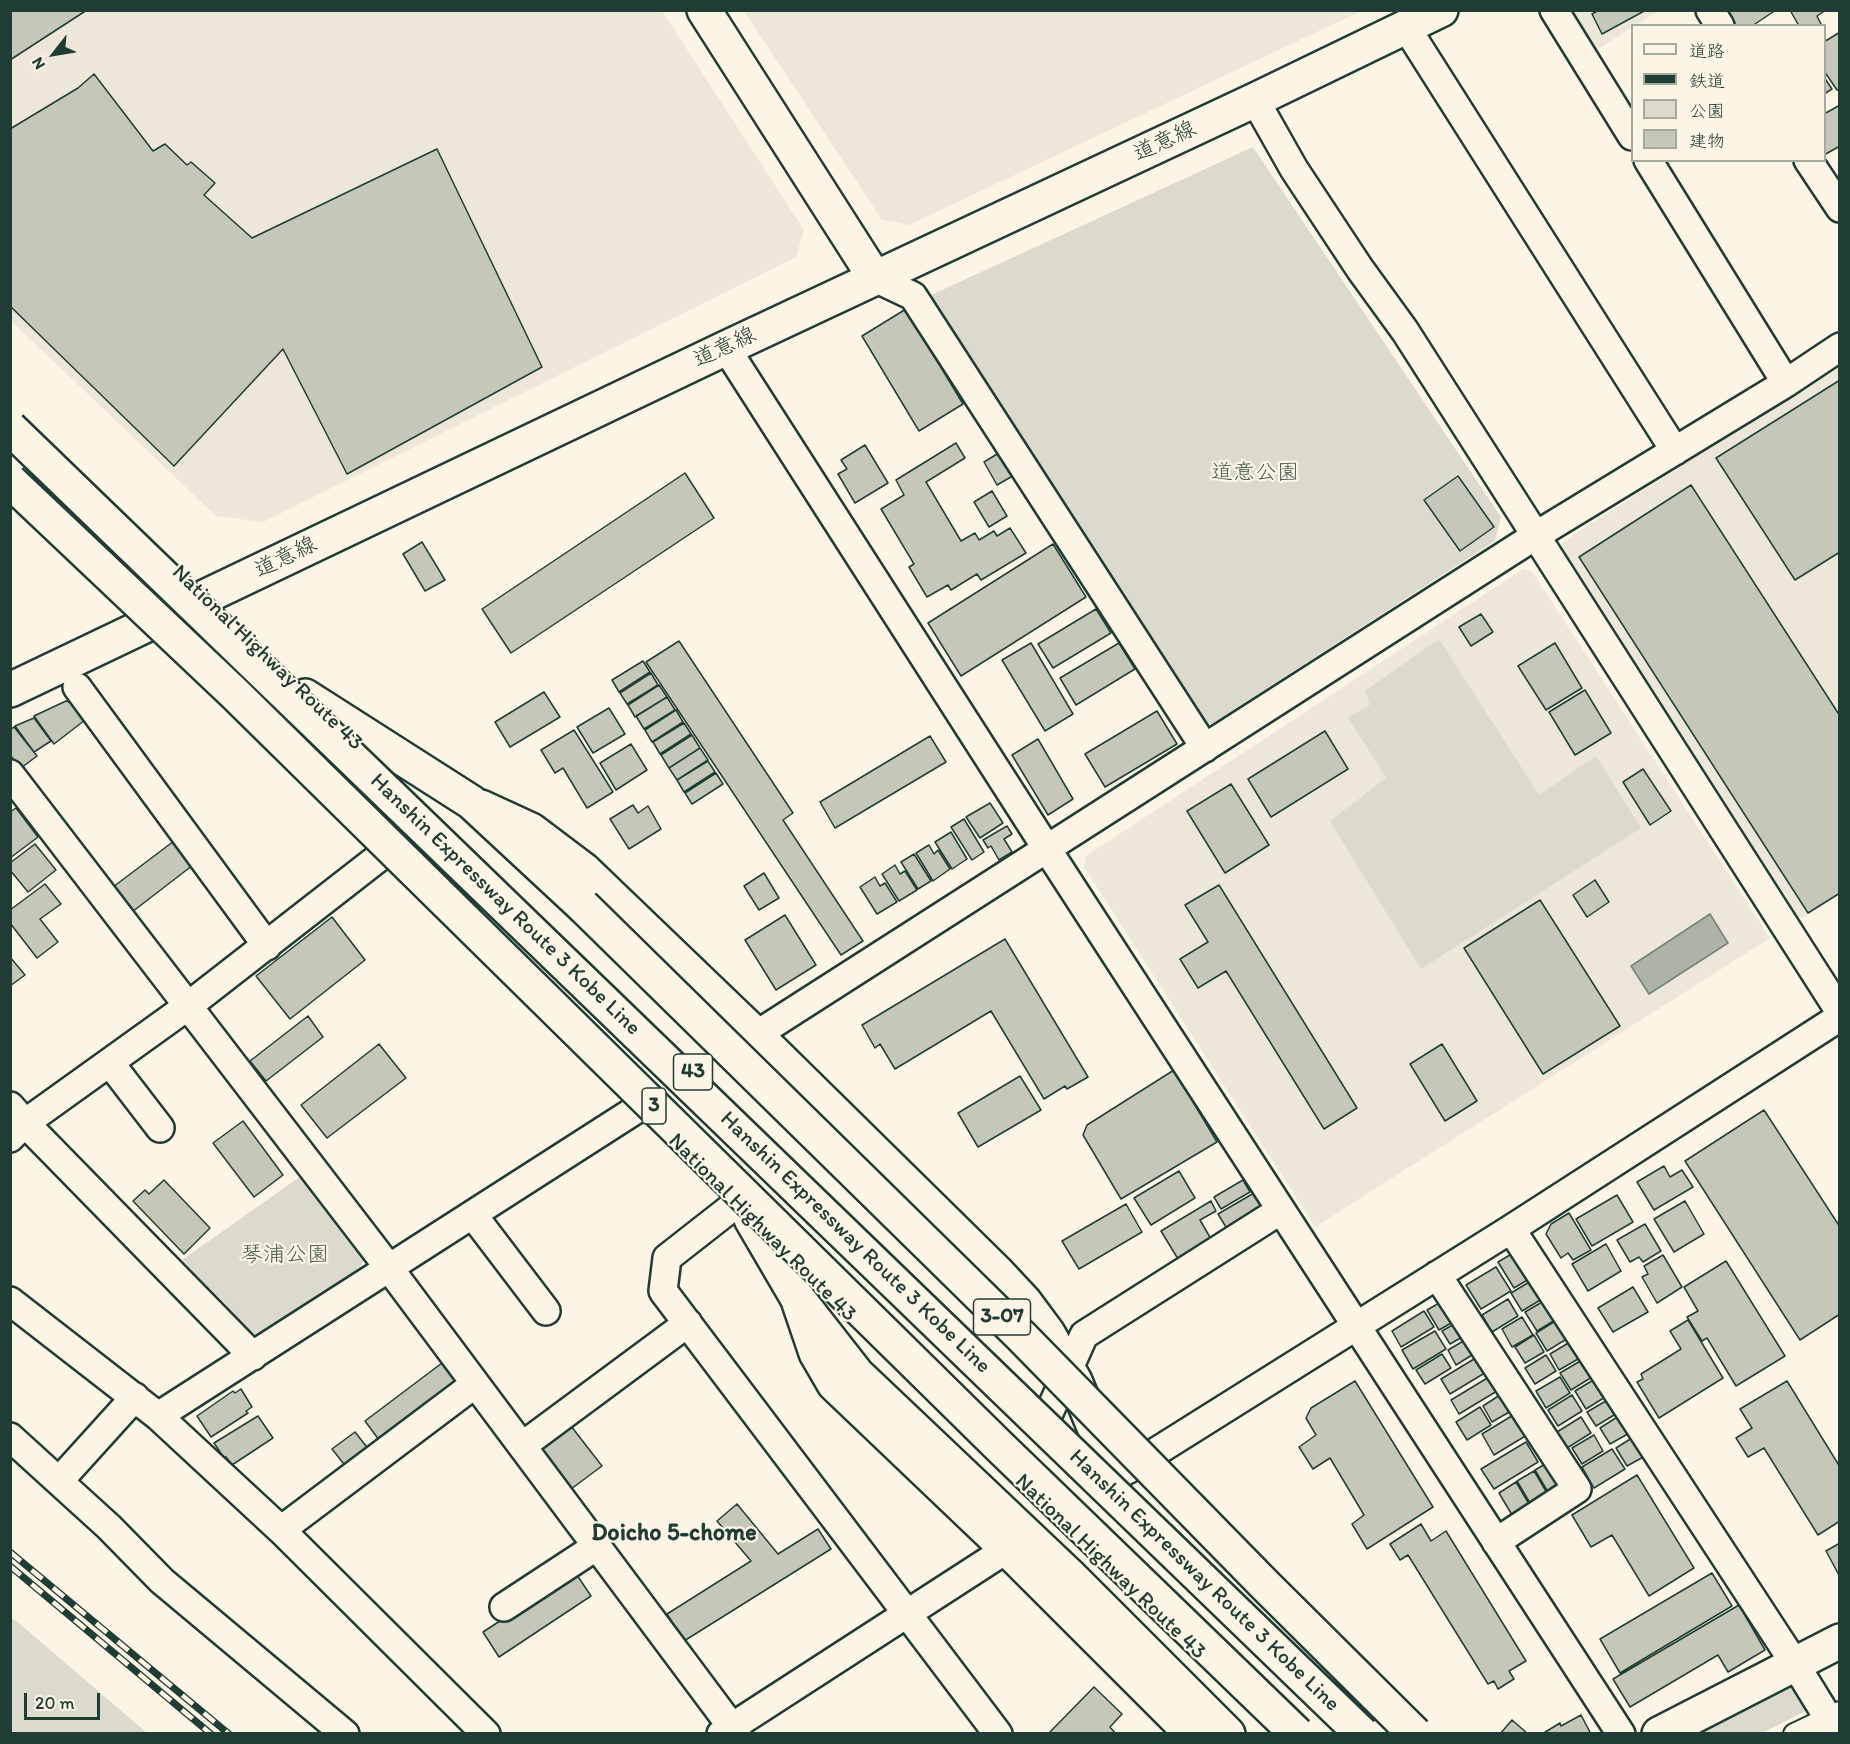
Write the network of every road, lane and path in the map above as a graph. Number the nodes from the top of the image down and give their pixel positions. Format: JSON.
{"nodes":[{"id":1,"x":704,"y":10,"type":"edge"},
{"id":2,"x":1441,"y":10,"type":"edge"},
{"id":3,"x":1554,"y":10,"type":"edge"},
{"id":4,"x":1710,"y":10,"type":"edge"},
{"id":5,"x":1719,"y":24,"type":"edge"},
{"id":6,"x":1406,"y":27,"type":"junction"},
{"id":7,"x":1255,"y":100,"type":"junction"},
{"id":8,"x":1631,"y":134,"type":"edge"},
{"id":9,"x":1649,"y":162,"type":"edge"},
{"id":10,"x":1809,"y":162,"type":"edge"},
{"id":11,"x":1839,"y":208,"type":"edge"},
{"id":12,"x":875,"y":278,"type":"junction"},
{"id":13,"x":1839,"y":347,"type":"edge"},
{"id":14,"x":726,"y":348,"type":"junction"},
{"id":15,"x":1786,"y":383,"type":"junction"},
{"id":16,"x":10,"y":410,"type":"edge"},
{"id":17,"x":10,"y":428,"type":"edge"},
{"id":18,"x":1675,"y":451,"type":"junction"},
{"id":19,"x":10,"y":481,"type":"edge"},
{"id":20,"x":10,"y":497,"type":"edge"},
{"id":21,"x":1535,"y":536,"type":"junction"},
{"id":22,"x":204,"y":597,"type":"junction"},
{"id":23,"x":145,"y":627,"type":"junction"},
{"id":24,"x":77,"y":687,"type":"dead end"},
{"id":25,"x":10,"y":690,"type":"edge"},
{"id":26,"x":305,"y":696,"type":"junction"},
{"id":27,"x":1205,"y":748,"type":"junction"},
{"id":28,"x":14,"y":786,"type":"edge"},
{"id":29,"x":471,"y":802,"type":"junction"},
{"id":30,"x":1047,"y":849,"type":"junction"},
{"id":31,"x":382,"y":855,"type":"junction"},
{"id":32,"x":267,"y":946,"type":"junction"},
{"id":33,"x":188,"y":1006,"type":"junction"},
{"id":34,"x":1839,"y":1012,"type":"edge"},
{"id":35,"x":1839,"y":1017,"type":"edge"},
{"id":36,"x":756,"y":1035,"type":"junction"},
{"id":37,"x":110,"y":1063,"type":"junction"},
{"id":38,"x":640,"y":1107,"type":"junction"},
{"id":39,"x":15,"y":1122,"type":"edge"},
{"id":40,"x":160,"y":1128,"type":"dead end"},
{"id":41,"x":1281,"y":1210,"type":"junction"},
{"id":42,"x":743,"y":1212,"type":"junction"},
{"id":43,"x":473,"y":1215,"type":"junction"},
{"id":44,"x":1511,"y":1229,"type":"junction"},
{"id":45,"x":389,"y":1268,"type":"junction"},
{"id":46,"x":1437,"y":1275,"type":"junction"},
{"id":47,"x":796,"y":1296,"type":"junction"},
{"id":48,"x":10,"y":1301,"type":"edge"},
{"id":49,"x":546,"y":1311,"type":"dead end"},
{"id":50,"x":688,"y":1323,"type":"junction"},
{"id":51,"x":1356,"y":1326,"type":"junction"},
{"id":52,"x":253,"y":1356,"type":"junction"},
{"id":53,"x":1069,"y":1370,"type":"junction"},
{"id":54,"x":475,"y":1384,"type":"junction"},
{"id":55,"x":135,"y":1397,"type":"junction"},
{"id":56,"x":1049,"y":1413,"type":"junction"},
{"id":57,"x":158,"y":1416,"type":"junction"},
{"id":58,"x":10,"y":1437,"type":"edge"},
{"id":59,"x":522,"y":1446,"type":"junction"},
{"id":60,"x":1115,"y":1478,"type":"junction"},
{"id":61,"x":60,"y":1481,"type":"junction"},
{"id":62,"x":281,"y":1530,"type":"junction"},
{"id":63,"x":1496,"y":1542,"type":"junction"},
{"id":64,"x":597,"y":1546,"type":"junction"},
{"id":65,"x":1007,"y":1549,"type":"junction"},
{"id":66,"x":504,"y":1607,"type":"dead end"},
{"id":67,"x":908,"y":1613,"type":"junction"},
{"id":68,"x":1839,"y":1641,"type":"edge"},
{"id":69,"x":1795,"y":1664,"type":"junction"},
{"id":70,"x":1835,"y":1721,"type":"edge"},
{"id":71,"x":985,"y":1729,"type":"edge"},
{"id":72,"x":730,"y":1731,"type":"edge"},
{"id":73,"x":345,"y":1734,"type":"edge"},
{"id":74,"x":486,"y":1734,"type":"edge"},
{"id":75,"x":1192,"y":1734,"type":"edge"},
{"id":76,"x":1228,"y":1734,"type":"edge"},
{"id":77,"x":1280,"y":1734,"type":"edge"},
{"id":78,"x":1297,"y":1734,"type":"edge"},
{"id":79,"x":1362,"y":1734,"type":"edge"},
{"id":80,"x":1376,"y":1734,"type":"edge"},
{"id":81,"x":1415,"y":1734,"type":"edge"},
{"id":82,"x":1621,"y":1734,"type":"edge"},
{"id":83,"x":1659,"y":1734,"type":"edge"},
{"id":84,"x":1794,"y":1734,"type":"edge"}],
"edges":[{"from":1,"to":12,"type":"main road"},
{"from":2,"to":6,"type":"main road","name":"道意線"},
{"from":3,"to":8,"type":"street"},
{"from":4,"to":5,"type":"street"},
{"from":6,"to":7,"type":"main road","name":"道意線"},
{"from":6,"to":18,"type":"street"},
{"from":7,"to":12,"type":"main road","name":"道意線"},
{"from":7,"to":21,"type":"street"},
{"from":9,"to":15,"type":"street"},
{"from":10,"to":11,"type":"street"},
{"from":12,"to":14,"type":"main road","name":"道意線"},
{"from":12,"to":27,"type":"street"},
{"from":13,"to":15,"type":"street"},
{"from":14,"to":22,"type":"main road","name":"道意線"},
{"from":14,"to":30,"type":"street"},
{"from":15,"to":18,"type":"street"},
{"from":16,"to":22,"type":"main road","name":"National Highway Route 43","number":"43"},
{"from":17,"to":79,"type":"main road","name":"Hanshin Expressway Route 3 Kobe Line","number":"3","bridge":true},
{"from":18,"to":21,"type":"street"},
{"from":19,"to":78,"type":"main road","name":"Hanshin Expressway Route 3 Kobe Line","number":"3","bridge":true},
{"from":20,"to":23,"type":"main road","name":"National Highway Route 43"},
{"from":21,"to":27,"type":"street"},
{"from":21,"to":34,"type":"street"},
{"from":22,"to":23,"type":"main road","name":"道意線"},
{"from":22,"to":26,"type":"main road","name":"National Highway Route 43","number":"43"},
{"from":23,"to":25,"type":"main road","name":"道意線"},
{"from":23,"to":31,"type":"main road","name":"National Highway Route 43"},
{"from":24,"to":32,"type":"street"},
{"from":26,"to":29,"type":"main road"},
{"from":26,"to":56,"type":"main road","name":"National Highway Route 43","number":"43"},
{"from":27,"to":30,"type":"street"},
{"from":28,"to":33,"type":"street"},
{"from":29,"to":36,"type":"main road"},
{"from":29,"to":81,"type":"main road","number":"3-07","bridge":true},
{"from":30,"to":36,"type":"street"},
{"from":30,"to":41,"type":"street"},
{"from":31,"to":32,"type":"street"},
{"from":31,"to":38,"type":"main road","name":"National Highway Route 43"},
{"from":32,"to":33,"type":"street"},
{"from":33,"to":37,"type":"street"},
{"from":33,"to":45,"type":"street"},
{"from":35,"to":44,"type":"street"},
{"from":36,"to":53,"type":"main road"},
{"from":37,"to":39,"type":"street"},
{"from":37,"to":40,"type":"street"},
{"from":38,"to":42,"type":"main road","name":"National Highway Route 43"},
{"from":38,"to":43,"type":"street"},
{"from":39,"to":52,"type":"street"},
{"from":41,"to":51,"type":"street"},
{"from":41,"to":53,"type":"street"},
{"from":42,"to":47,"type":"main road"},
{"from":42,"to":50,"type":"street"},
{"from":42,"to":77,"type":"main road","name":"National Highway Route 43"},
{"from":43,"to":45,"type":"street"},
{"from":43,"to":49,"type":"street"},
{"from":44,"to":46,"type":"street"},
{"from":44,"to":69,"type":"street"},
{"from":45,"to":52,"type":"street"},
{"from":45,"to":54,"type":"street"},
{"from":46,"to":51,"type":"street"},
{"from":46,"to":63,"type":"street"},
{"from":47,"to":65,"type":"main road"},
{"from":47,"to":76,"type":"main road"},
{"from":48,"to":55,"type":"street"},
{"from":50,"to":59,"type":"street"},
{"from":50,"to":67,"type":"street"},
{"from":51,"to":60,"type":"street"},
{"from":51,"to":63,"type":"street"},
{"from":52,"to":57,"type":"street"},
{"from":53,"to":56,"type":"street"},
{"from":53,"to":60,"type":"main road"},
{"from":54,"to":59,"type":"street"},
{"from":54,"to":62,"type":"street"},
{"from":55,"to":57,"type":"street"},
{"from":55,"to":61,"type":"street"},
{"from":56,"to":60,"type":"main road","name":"National Highway Route 43","number":"43"},
{"from":57,"to":62,"type":"street"},
{"from":58,"to":61,"type":"street"},
{"from":59,"to":64,"type":"street"},
{"from":60,"to":80,"type":"main road","name":"National Highway Route 43","number":"43"},
{"from":61,"to":73,"type":"street"},
{"from":62,"to":74,"type":"street"},
{"from":63,"to":82,"type":"street"},
{"from":64,"to":66,"type":"street"},
{"from":64,"to":72,"type":"street"},
{"from":65,"to":67,"type":"street"},
{"from":65,"to":75,"type":"main road"},
{"from":67,"to":71,"type":"street"},
{"from":67,"to":72,"type":"street"},
{"from":68,"to":69,"type":"main road"},
{"from":69,"to":70,"type":"street"},
{"from":69,"to":83,"type":"main road"},
{"from":70,"to":84,"type":"street"}]}
